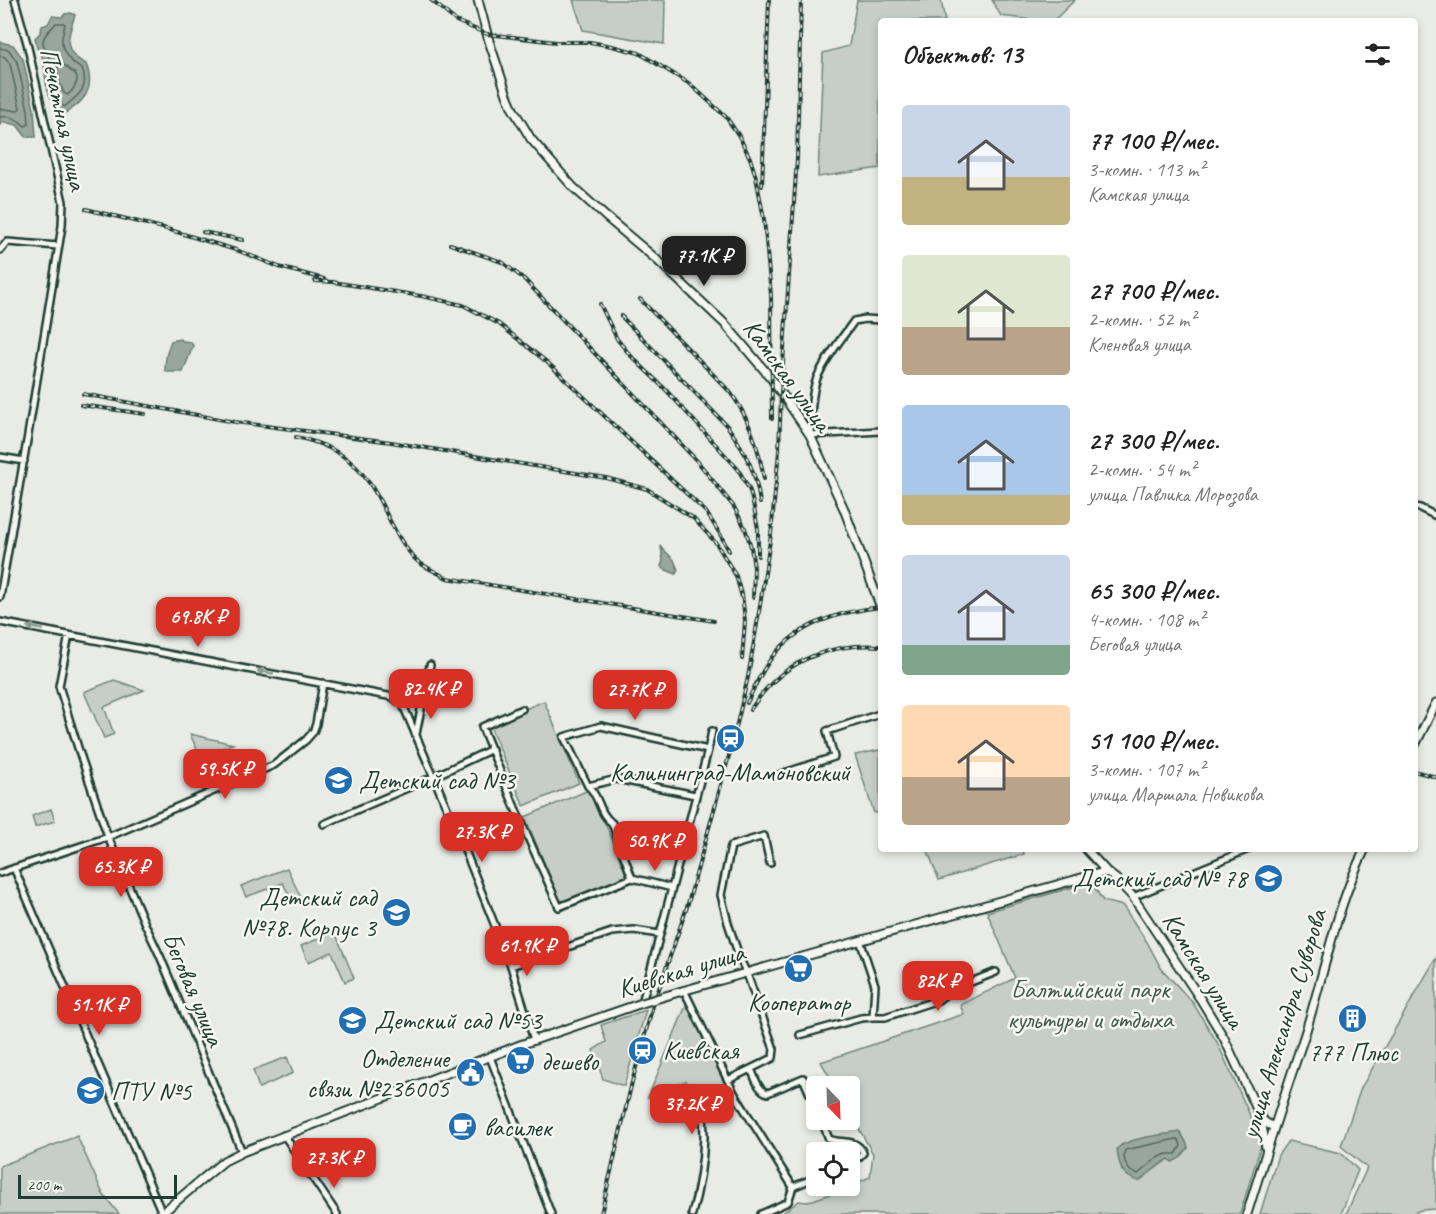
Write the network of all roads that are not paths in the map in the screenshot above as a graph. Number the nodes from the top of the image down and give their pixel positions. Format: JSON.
{"nodes":[{"id":1,"x":15,"y":0,"type":"edge"},
{"id":2,"x":478,"y":0,"type":"edge"},
{"id":3,"x":58,"y":246,"type":"junction"},
{"id":4,"x":0,"y":250,"type":"edge"},
{"id":5,"x":878,"y":320,"type":"edge"},
{"id":6,"x":878,"y":431,"type":"edge"},
{"id":7,"x":810,"y":435,"type":"junction"},
{"id":8,"x":0,"y":457,"type":"edge"},
{"id":9,"x":24,"y":460,"type":"junction"},
{"id":10,"x":1418,"y":508,"type":"edge"},
{"id":11,"x":1436,"y":516,"type":"edge"},
{"id":12,"x":0,"y":597,"type":"edge"},
{"id":13,"x":878,"y":600,"type":"edge"},
{"id":14,"x":0,"y":622,"type":"edge"},
{"id":15,"x":69,"y":635,"type":"junction"},
{"id":16,"x":430,"y":665,"type":"dead end"},
{"id":17,"x":323,"y":683,"type":"junction"},
{"id":18,"x":393,"y":697,"type":"junction"},
{"id":19,"x":423,"y":700,"type":"junction"},
{"id":20,"x":1436,"y":703,"type":"edge"},
{"id":21,"x":522,"y":709,"type":"dead end"},
{"id":22,"x":878,"y":715,"type":"edge"},
{"id":23,"x":712,"y":731,"type":"dead end"},
{"id":24,"x":416,"y":735,"type":"junction"},
{"id":25,"x":1418,"y":739,"type":"edge"},
{"id":26,"x":492,"y":749,"type":"junction"},
{"id":27,"x":708,"y":750,"type":"junction"},
{"id":28,"x":775,"y":776,"type":"dead end"},
{"id":29,"x":433,"y":777,"type":"junction"},
{"id":30,"x":588,"y":786,"type":"junction"},
{"id":31,"x":695,"y":795,"type":"junction"},
{"id":32,"x":324,"y":824,"type":"dead end"},
{"id":33,"x":522,"y":824,"type":"junction"},
{"id":34,"x":108,"y":837,"type":"junction"},
{"id":35,"x":464,"y":848,"type":"junction"},
{"id":36,"x":1089,"y":852,"type":"edge"},
{"id":37,"x":1243,"y":852,"type":"edge"},
{"id":38,"x":1364,"y":852,"type":"edge"},
{"id":39,"x":770,"y":863,"type":"dead end"},
{"id":40,"x":14,"y":868,"type":"junction"},
{"id":41,"x":0,"y":873,"type":"edge"},
{"id":42,"x":1107,"y":873,"type":"junction"},
{"id":43,"x":632,"y":878,"type":"junction"},
{"id":44,"x":672,"y":888,"type":"junction"},
{"id":45,"x":1133,"y":897,"type":"junction"},
{"id":46,"x":659,"y":934,"type":"junction"},
{"id":47,"x":860,"y":940,"type":"junction"},
{"id":48,"x":511,"y":966,"type":"junction"},
{"id":49,"x":746,"y":972,"type":"junction"},
{"id":50,"x":996,"y":972,"type":"dead end"},
{"id":51,"x":683,"y":990,"type":"junction"},
{"id":52,"x":642,"y":1003,"type":"junction"},
{"id":53,"x":873,"y":1017,"type":"junction"},
{"id":54,"x":800,"y":1035,"type":"dead end"},
{"id":55,"x":534,"y":1040,"type":"junction"},
{"id":56,"x":490,"y":1057,"type":"junction"},
{"id":57,"x":752,"y":1069,"type":"junction"},
{"id":58,"x":728,"y":1080,"type":"junction"},
{"id":59,"x":806,"y":1085,"type":"edge"},
{"id":60,"x":734,"y":1093,"type":"junction"},
{"id":61,"x":1261,"y":1118,"type":"junction"},
{"id":62,"x":1274,"y":1127,"type":"junction"},
{"id":63,"x":825,"y":1130,"type":"edge"},
{"id":64,"x":284,"y":1135,"type":"junction"},
{"id":65,"x":836,"y":1142,"type":"edge"},
{"id":66,"x":242,"y":1152,"type":"junction"},
{"id":67,"x":1266,"y":1152,"type":"junction"},
{"id":68,"x":806,"y":1181,"type":"edge"},
{"id":69,"x":793,"y":1187,"type":"junction"},
{"id":70,"x":162,"y":1214,"type":"edge"},
{"id":71,"x":337,"y":1214,"type":"edge"},
{"id":72,"x":551,"y":1214,"type":"edge"},
{"id":73,"x":692,"y":1214,"type":"edge"},
{"id":74,"x":761,"y":1214,"type":"edge"},
{"id":75,"x":1247,"y":1214,"type":"edge"}],
"edges":[{"from":1,"to":3,"type":"street","name":"Печатная улица"},
{"from":2,"to":7,"type":"main road","name":"Камская улица"},
{"from":3,"to":4,"type":"street"},
{"from":3,"to":9,"type":"street","name":"Печатная улица"},
{"from":5,"to":7,"type":"street"},
{"from":6,"to":7,"type":"street"},
{"from":7,"to":13,"type":"main road","name":"Камская улица"},
{"from":8,"to":9,"type":"street"},
{"from":9,"to":12,"type":"street","name":"Печатная улица"},
{"from":10,"to":11,"type":"street"},
{"from":15,"to":14,"type":"street","one_way":true},
{"from":17,"to":15,"type":"street","one_way":true},
{"from":15,"to":34,"type":"street","name":"Беговая улица"},
{"from":16,"to":19,"type":"street"},
{"from":17,"to":18,"type":"street"},
{"from":17,"to":34,"type":"street"},
{"from":18,"to":19,"type":"street"},
{"from":18,"to":24,"type":"street"},
{"from":19,"to":24,"type":"street"},
{"from":20,"to":25,"type":"main road"},
{"from":21,"to":26,"type":"street"},
{"from":22,"to":28,"type":"street"},
{"from":23,"to":27,"type":"street"},
{"from":24,"to":29,"type":"street"},
{"from":26,"to":29,"type":"street"},
{"from":26,"to":33,"type":"street"},
{"from":27,"to":30,"type":"street"},
{"from":27,"to":31,"type":"street"},
{"from":29,"to":32,"type":"street"},
{"from":29,"to":35,"type":"street"},
{"from":30,"to":31,"type":"street"},
{"from":30,"to":43,"type":"street"},
{"from":31,"to":44,"type":"street"},
{"from":33,"to":35,"type":"street"},
{"from":33,"to":43,"type":"street"},
{"from":34,"to":40,"type":"street"},
{"from":34,"to":66,"type":"street","name":"Беговая улица"},
{"from":35,"to":48,"type":"street"},
{"from":36,"to":42,"type":"main road","name":"Камская улица"},
{"from":37,"to":45,"type":"street","name":"Камская улица"},
{"from":38,"to":62,"type":"main road","name":"улица Александра Суворова"},
{"from":39,"to":49,"type":"street"},
{"from":40,"to":41,"type":"street"},
{"from":40,"to":70,"type":"street"},
{"from":42,"to":45,"type":"main road","name":"Камская улица"},
{"from":42,"to":47,"type":"main road","name":"Киевская улица"},
{"from":43,"to":44,"type":"street"},
{"from":44,"to":46,"type":"street"},
{"from":45,"to":61,"type":"main road","name":"Камская улица"},
{"from":46,"to":48,"type":"street"},
{"from":46,"to":52,"type":"street"},
{"from":47,"to":49,"type":"main road","name":"Киевская улица"},
{"from":47,"to":53,"type":"street"},
{"from":48,"to":55,"type":"street"},
{"from":49,"to":51,"type":"main road","name":"Киевская улица"},
{"from":49,"to":57,"type":"street"},
{"from":50,"to":53,"type":"street"},
{"from":51,"to":52,"type":"main road","name":"Киевская улица","bridge":true},
{"from":51,"to":58,"type":"street"},
{"from":52,"to":55,"type":"main road","name":"Киевская улица"},
{"from":53,"to":54,"type":"street"},
{"from":55,"to":56,"type":"main road","name":"Киевская улица"},
{"from":56,"to":64,"type":"main road","name":"Киевская улица"},
{"from":56,"to":72,"type":"street"},
{"from":57,"to":58,"type":"street"},
{"from":57,"to":59,"type":"street"},
{"from":58,"to":60,"type":"street"},
{"from":60,"to":69,"type":"street"},
{"from":60,"to":73,"type":"street"},
{"from":61,"to":62,"type":"main road"},
{"from":61,"to":67,"type":"main road"},
{"from":62,"to":67,"type":"main road","name":"улица Александра Суворова"},
{"from":63,"to":65,"type":"street"},
{"from":64,"to":66,"type":"main road","name":"Киевская улица"},
{"from":64,"to":71,"type":"street"},
{"from":66,"to":70,"type":"main road","name":"Киевская улица"},
{"from":67,"to":75,"type":"main road","name":"улица Александра Суворова"},
{"from":68,"to":69,"type":"street"},
{"from":69,"to":74,"type":"street"}]}
